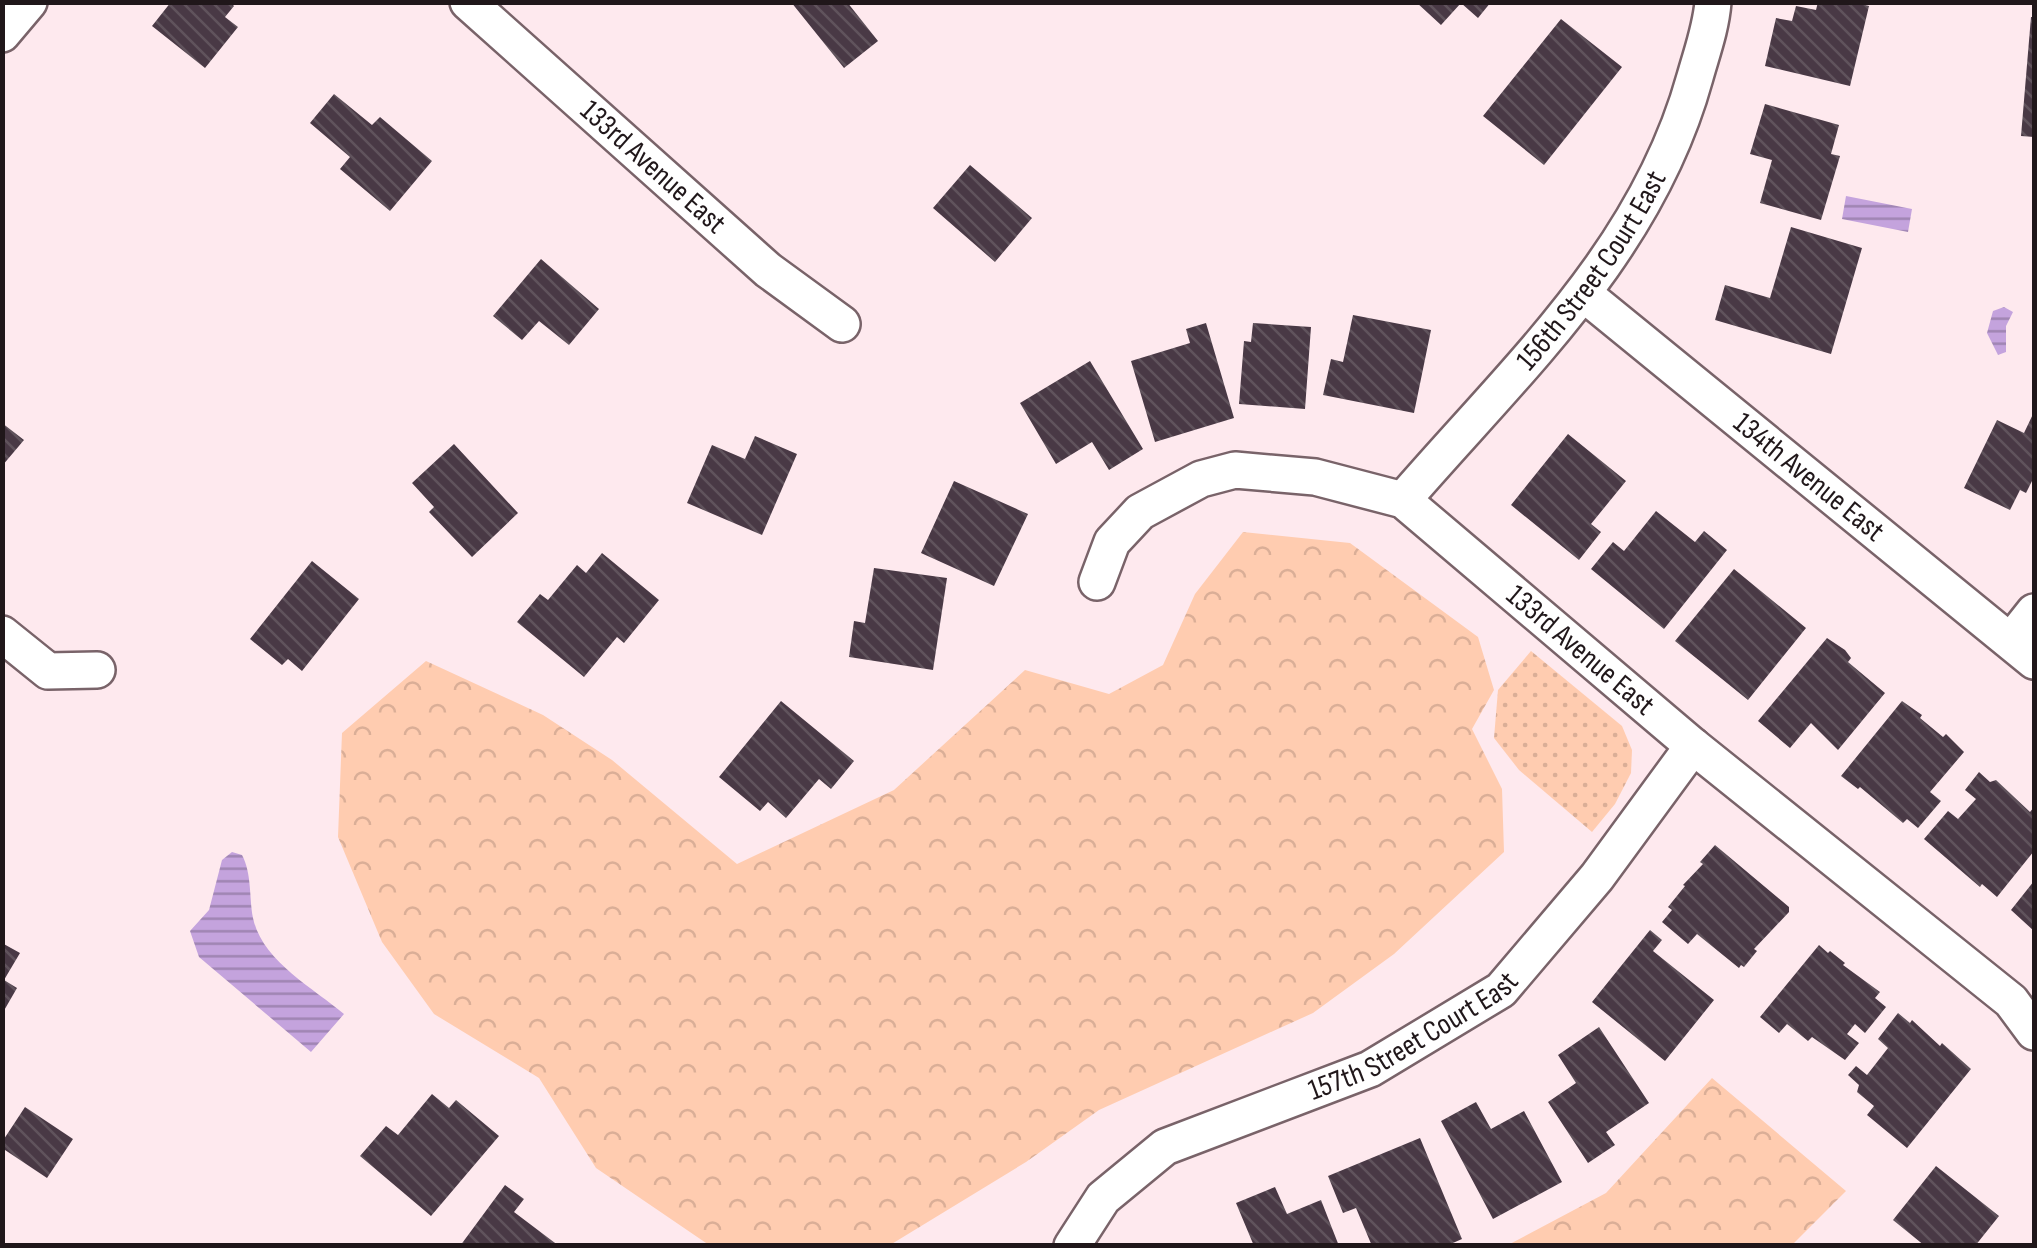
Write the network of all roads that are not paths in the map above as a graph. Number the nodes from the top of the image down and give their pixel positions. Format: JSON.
{"nodes":[{"id":1,"x":28,"y":2,"type":"edge"},
{"id":2,"x":468,"y":2,"type":"edge"},
{"id":3,"x":1713,"y":2,"type":"edge"},
{"id":4,"x":2,"y":34,"type":"edge"},
{"id":5,"x":1584,"y":294,"type":"junction"},
{"id":6,"x":842,"y":324,"type":"dead end"},
{"id":7,"x":1403,"y":500,"type":"junction"},
{"id":8,"x":1097,"y":582,"type":"dead end"},
{"id":9,"x":2034,"y":612,"type":"edge"},
{"id":10,"x":2,"y":634,"type":"edge"},
{"id":11,"x":2023,"y":651,"type":"edge"},
{"id":12,"x":97,"y":670,"type":"dead end"},
{"id":13,"x":1694,"y":746,"type":"junction"},
{"id":14,"x":2034,"y":1032,"type":"edge"},
{"id":15,"x":1072,"y":1246,"type":"edge"}],
"edges":[{"from":1,"to":4,"type":"street"},
{"from":2,"to":6,"type":"street","name":"133rd Avenue East"},
{"from":3,"to":5,"type":"street","name":"156th Street Court East"},
{"from":5,"to":7,"type":"street","name":"156th Street Court East"},
{"from":5,"to":11,"type":"street","name":"134th Avenue East"},
{"from":7,"to":8,"type":"street","name":"133rd Avenue East"},
{"from":7,"to":13,"type":"street","name":"133rd Avenue East"},
{"from":9,"to":11,"type":"street"},
{"from":10,"to":12,"type":"street"},
{"from":13,"to":14,"type":"street","name":"133rd Avenue East"},
{"from":13,"to":15,"type":"street","name":"157th Street Court East"}]}
